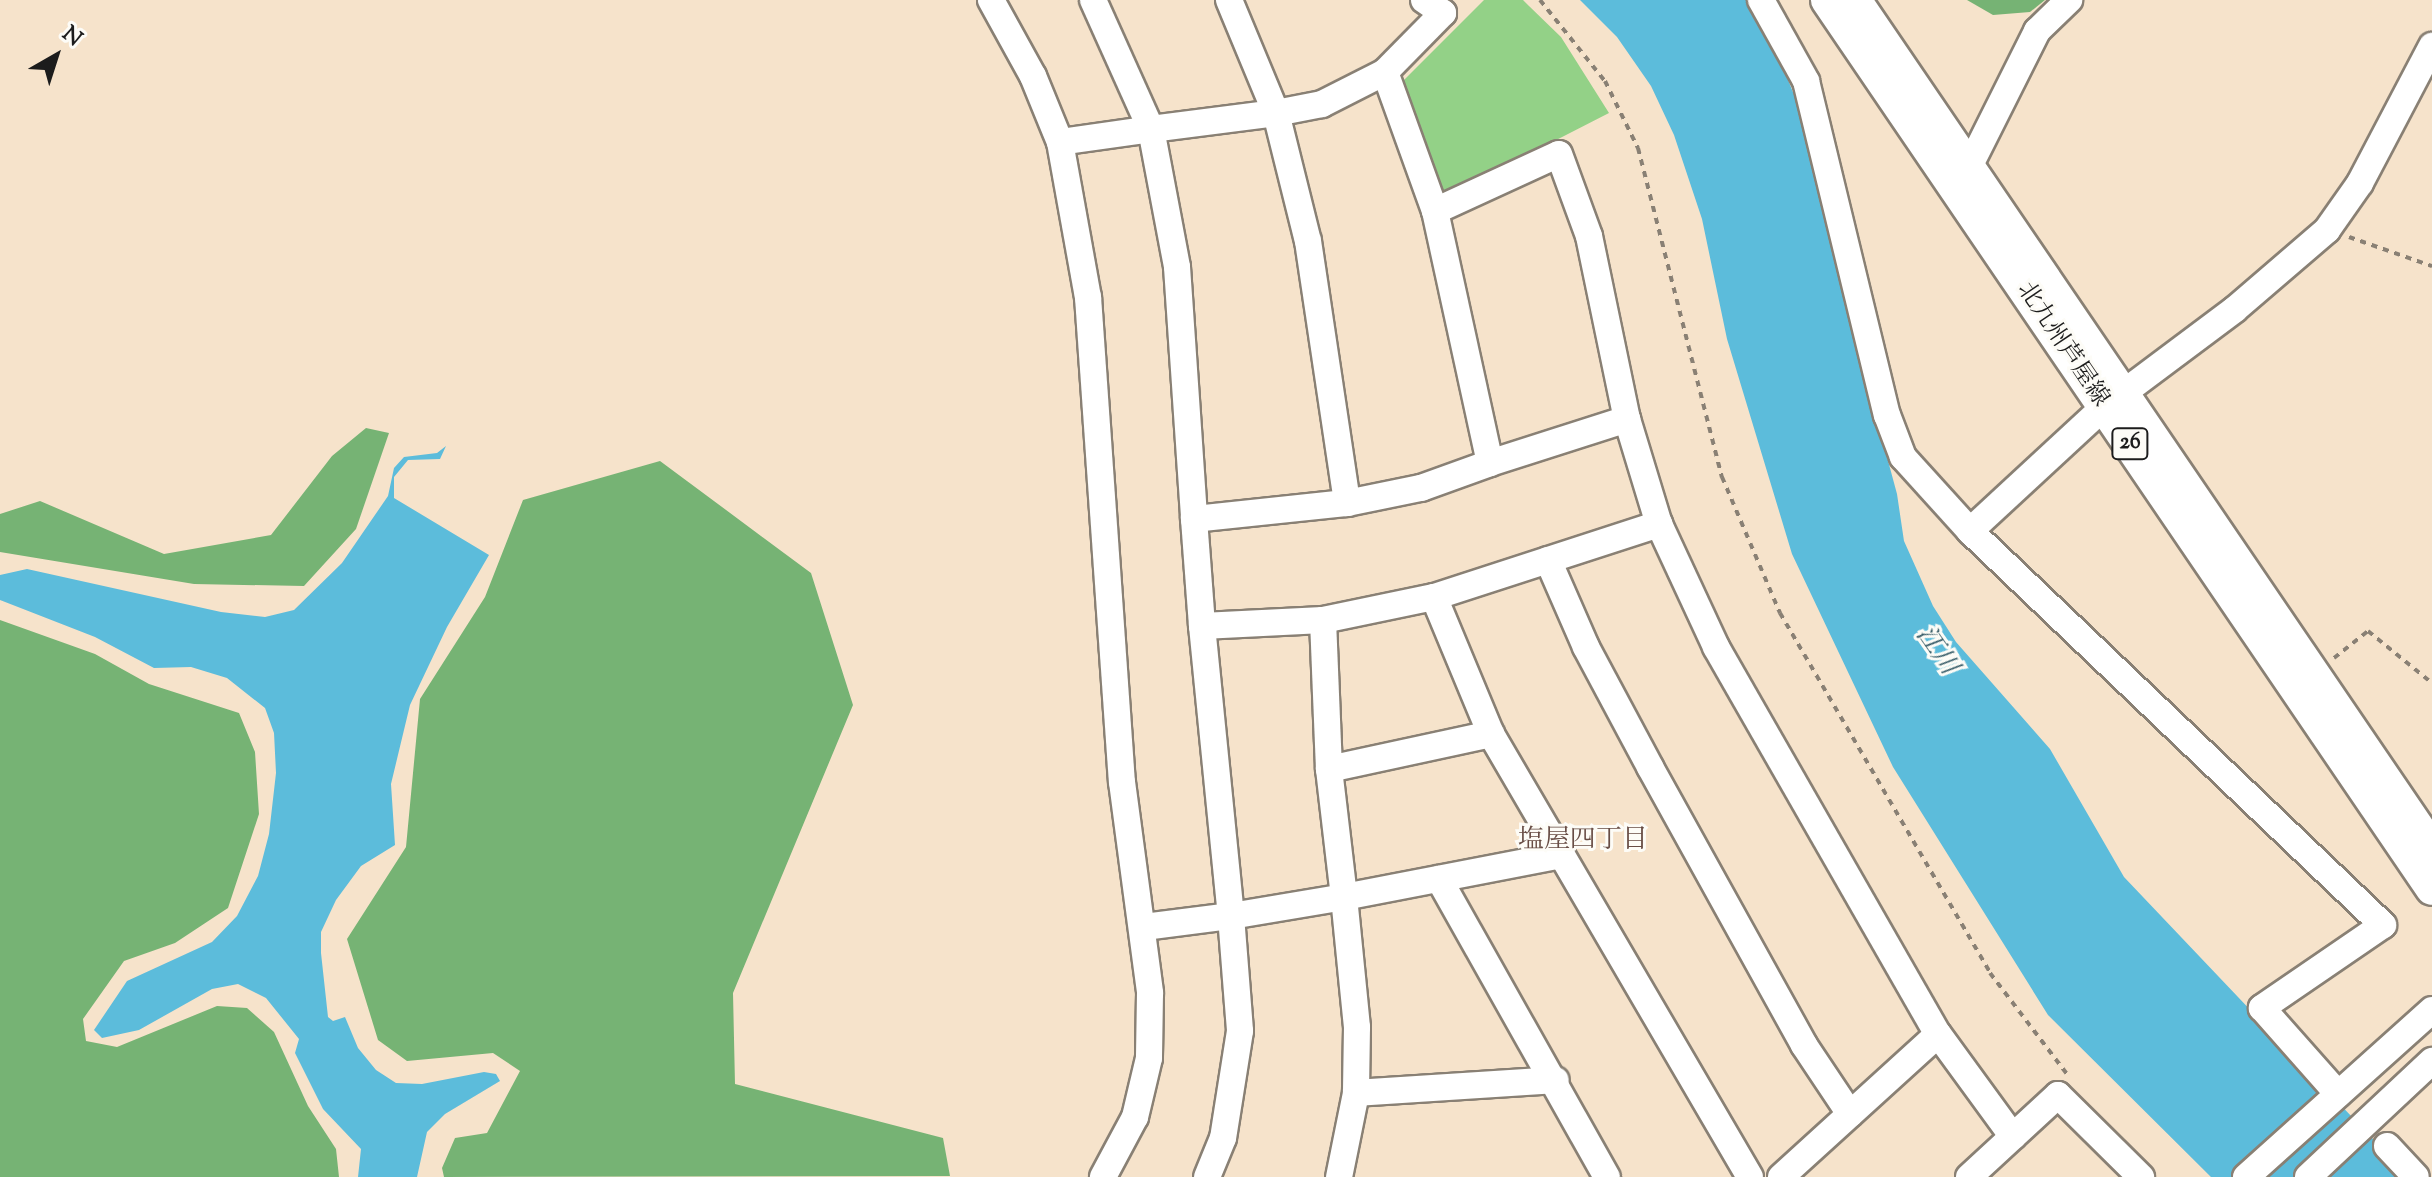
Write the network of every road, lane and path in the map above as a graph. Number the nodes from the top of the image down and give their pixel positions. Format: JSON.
{"nodes":[{"id":1,"x":991,"y":0,"type":"edge"},
{"id":2,"x":1093,"y":0,"type":"edge"},
{"id":3,"x":1229,"y":0,"type":"edge"},
{"id":4,"x":1424,"y":0,"type":"edge"},
{"id":5,"x":1540,"y":0,"type":"edge"},
{"id":6,"x":1761,"y":0,"type":"edge"},
{"id":7,"x":1827,"y":0,"type":"edge"},
{"id":8,"x":1855,"y":0,"type":"edge"},
{"id":9,"x":2069,"y":0,"type":"edge"},
{"id":10,"x":2432,"y":46,"type":"edge"},
{"id":11,"x":1385,"y":72,"type":"junction"},
{"id":12,"x":1276,"y":113,"type":"junction"},
{"id":13,"x":1151,"y":129,"type":"junction"},
{"id":14,"x":1060,"y":142,"type":"junction"},
{"id":15,"x":1970,"y":165,"type":"junction"},
{"id":16,"x":1435,"y":211,"type":"junction"},
{"id":17,"x":2327,"y":230,"type":"junction"},
{"id":18,"x":2432,"y":266,"type":"edge"},
{"id":19,"x":2113,"y":401,"type":"junction"},
{"id":20,"x":1627,"y":419,"type":"junction"},
{"id":21,"x":1490,"y":463,"type":"junction"},
{"id":22,"x":1347,"y":503,"type":"junction"},
{"id":23,"x":1194,"y":519,"type":"junction"},
{"id":24,"x":1659,"y":524,"type":"junction"},
{"id":25,"x":1970,"y":531,"type":"junction"},
{"id":26,"x":1548,"y":560,"type":"junction"},
{"id":27,"x":1434,"y":597,"type":"junction"},
{"id":28,"x":1323,"y":620,"type":"junction"},
{"id":29,"x":1202,"y":626,"type":"junction"},
{"id":30,"x":2314,"y":674,"type":"junction"},
{"id":31,"x":2432,"y":683,"type":"edge"},
{"id":32,"x":1491,"y":734,"type":"junction"},
{"id":33,"x":1329,"y":769,"type":"junction"},
{"id":34,"x":2432,"y":848,"type":"edge"},
{"id":35,"x":1562,"y":855,"type":"junction"},
{"id":36,"x":1439,"y":879,"type":"junction"},
{"id":37,"x":2432,"y":889,"type":"edge"},
{"id":38,"x":1344,"y":897,"type":"junction"},
{"id":39,"x":1231,"y":916,"type":"junction"},
{"id":40,"x":1144,"y":927,"type":"junction"},
{"id":41,"x":2432,"y":1010,"type":"edge"},
{"id":42,"x":1938,"y":1034,"type":"junction"},
{"id":43,"x":2432,"y":1061,"type":"edge"},
{"id":44,"x":2069,"y":1077,"type":"dead end"},
{"id":45,"x":1556,"y":1080,"type":"junction"},
{"id":46,"x":1356,"y":1093,"type":"junction"},
{"id":47,"x":2338,"y":1094,"type":"junction"},
{"id":48,"x":1850,"y":1114,"type":"junction"},
{"id":49,"x":2013,"y":1137,"type":"junction"},
{"id":50,"x":2387,"y":1146,"type":"dead end"},
{"id":51,"x":2257,"y":1173,"type":"edge"},
{"id":52,"x":1103,"y":1177,"type":"edge"},
{"id":53,"x":1207,"y":1177,"type":"edge"},
{"id":54,"x":1339,"y":1177,"type":"edge"},
{"id":55,"x":1607,"y":1177,"type":"edge"},
{"id":56,"x":1750,"y":1177,"type":"edge"},
{"id":57,"x":1781,"y":1177,"type":"edge"},
{"id":58,"x":1969,"y":1177,"type":"edge"},
{"id":59,"x":2141,"y":1177,"type":"edge"},
{"id":60,"x":2308,"y":1177,"type":"edge"},
{"id":61,"x":2416,"y":1177,"type":"edge"}],
"edges":[{"from":1,"to":14,"type":"street"},
{"from":2,"to":13,"type":"street"},
{"from":3,"to":12,"type":"street"},
{"from":4,"to":11,"type":"street"},
{"from":5,"to":44,"type":"path"},
{"from":6,"to":25,"type":"street"},
{"from":7,"to":19,"type":"main road","name":"北九州芦屋線","number":"26"},
{"from":8,"to":15,"type":"main road","name":"北九州芦屋線","number":"26"},
{"from":9,"to":15,"type":"street"},
{"from":10,"to":17,"type":"street"},
{"from":11,"to":12,"type":"street"},
{"from":11,"to":16,"type":"street"},
{"from":12,"to":13,"type":"street"},
{"from":12,"to":22,"type":"street"},
{"from":13,"to":14,"type":"street"},
{"from":13,"to":23,"type":"street"},
{"from":14,"to":40,"type":"street"},
{"from":15,"to":19,"type":"main road","name":"北九州芦屋線","number":"26"},
{"from":16,"to":20,"type":"street"},
{"from":16,"to":21,"type":"street"},
{"from":17,"to":18,"type":"path"},
{"from":17,"to":19,"type":"street"},
{"from":19,"to":25,"type":"street"},
{"from":19,"to":30,"type":"main road","name":"北九州芦屋線","number":"26"},
{"from":19,"to":37,"type":"main road","name":"北九州芦屋線","number":"26"},
{"from":20,"to":21,"type":"street"},
{"from":20,"to":24,"type":"street"},
{"from":21,"to":22,"type":"street"},
{"from":22,"to":23,"type":"street"},
{"from":23,"to":29,"type":"street"},
{"from":24,"to":26,"type":"street"},
{"from":24,"to":42,"type":"street"},
{"from":25,"to":47,"type":"street"},
{"from":26,"to":27,"type":"street"},
{"from":26,"to":48,"type":"street"},
{"from":27,"to":28,"type":"street"},
{"from":27,"to":32,"type":"street"},
{"from":28,"to":29,"type":"street"},
{"from":28,"to":33,"type":"street"},
{"from":29,"to":39,"type":"street"},
{"from":30,"to":31,"type":"path"},
{"from":30,"to":34,"type":"main road","name":"北九州芦屋線","number":"26"},
{"from":32,"to":33,"type":"street"},
{"from":32,"to":35,"type":"street"},
{"from":33,"to":38,"type":"street"},
{"from":35,"to":36,"type":"street"},
{"from":35,"to":56,"type":"street"},
{"from":36,"to":38,"type":"street"},
{"from":36,"to":45,"type":"street"},
{"from":38,"to":39,"type":"street"},
{"from":38,"to":46,"type":"street"},
{"from":39,"to":40,"type":"street"},
{"from":39,"to":53,"type":"street"},
{"from":40,"to":52,"type":"street"},
{"from":41,"to":47,"type":"street"},
{"from":42,"to":48,"type":"street"},
{"from":42,"to":49,"type":"street"},
{"from":43,"to":60,"type":"street"},
{"from":45,"to":46,"type":"street"},
{"from":45,"to":55,"type":"street"},
{"from":46,"to":54,"type":"street"},
{"from":47,"to":51,"type":"street"},
{"from":48,"to":57,"type":"street"},
{"from":49,"to":58,"type":"street"},
{"from":49,"to":59,"type":"street"},
{"from":50,"to":61,"type":"street"}]}
